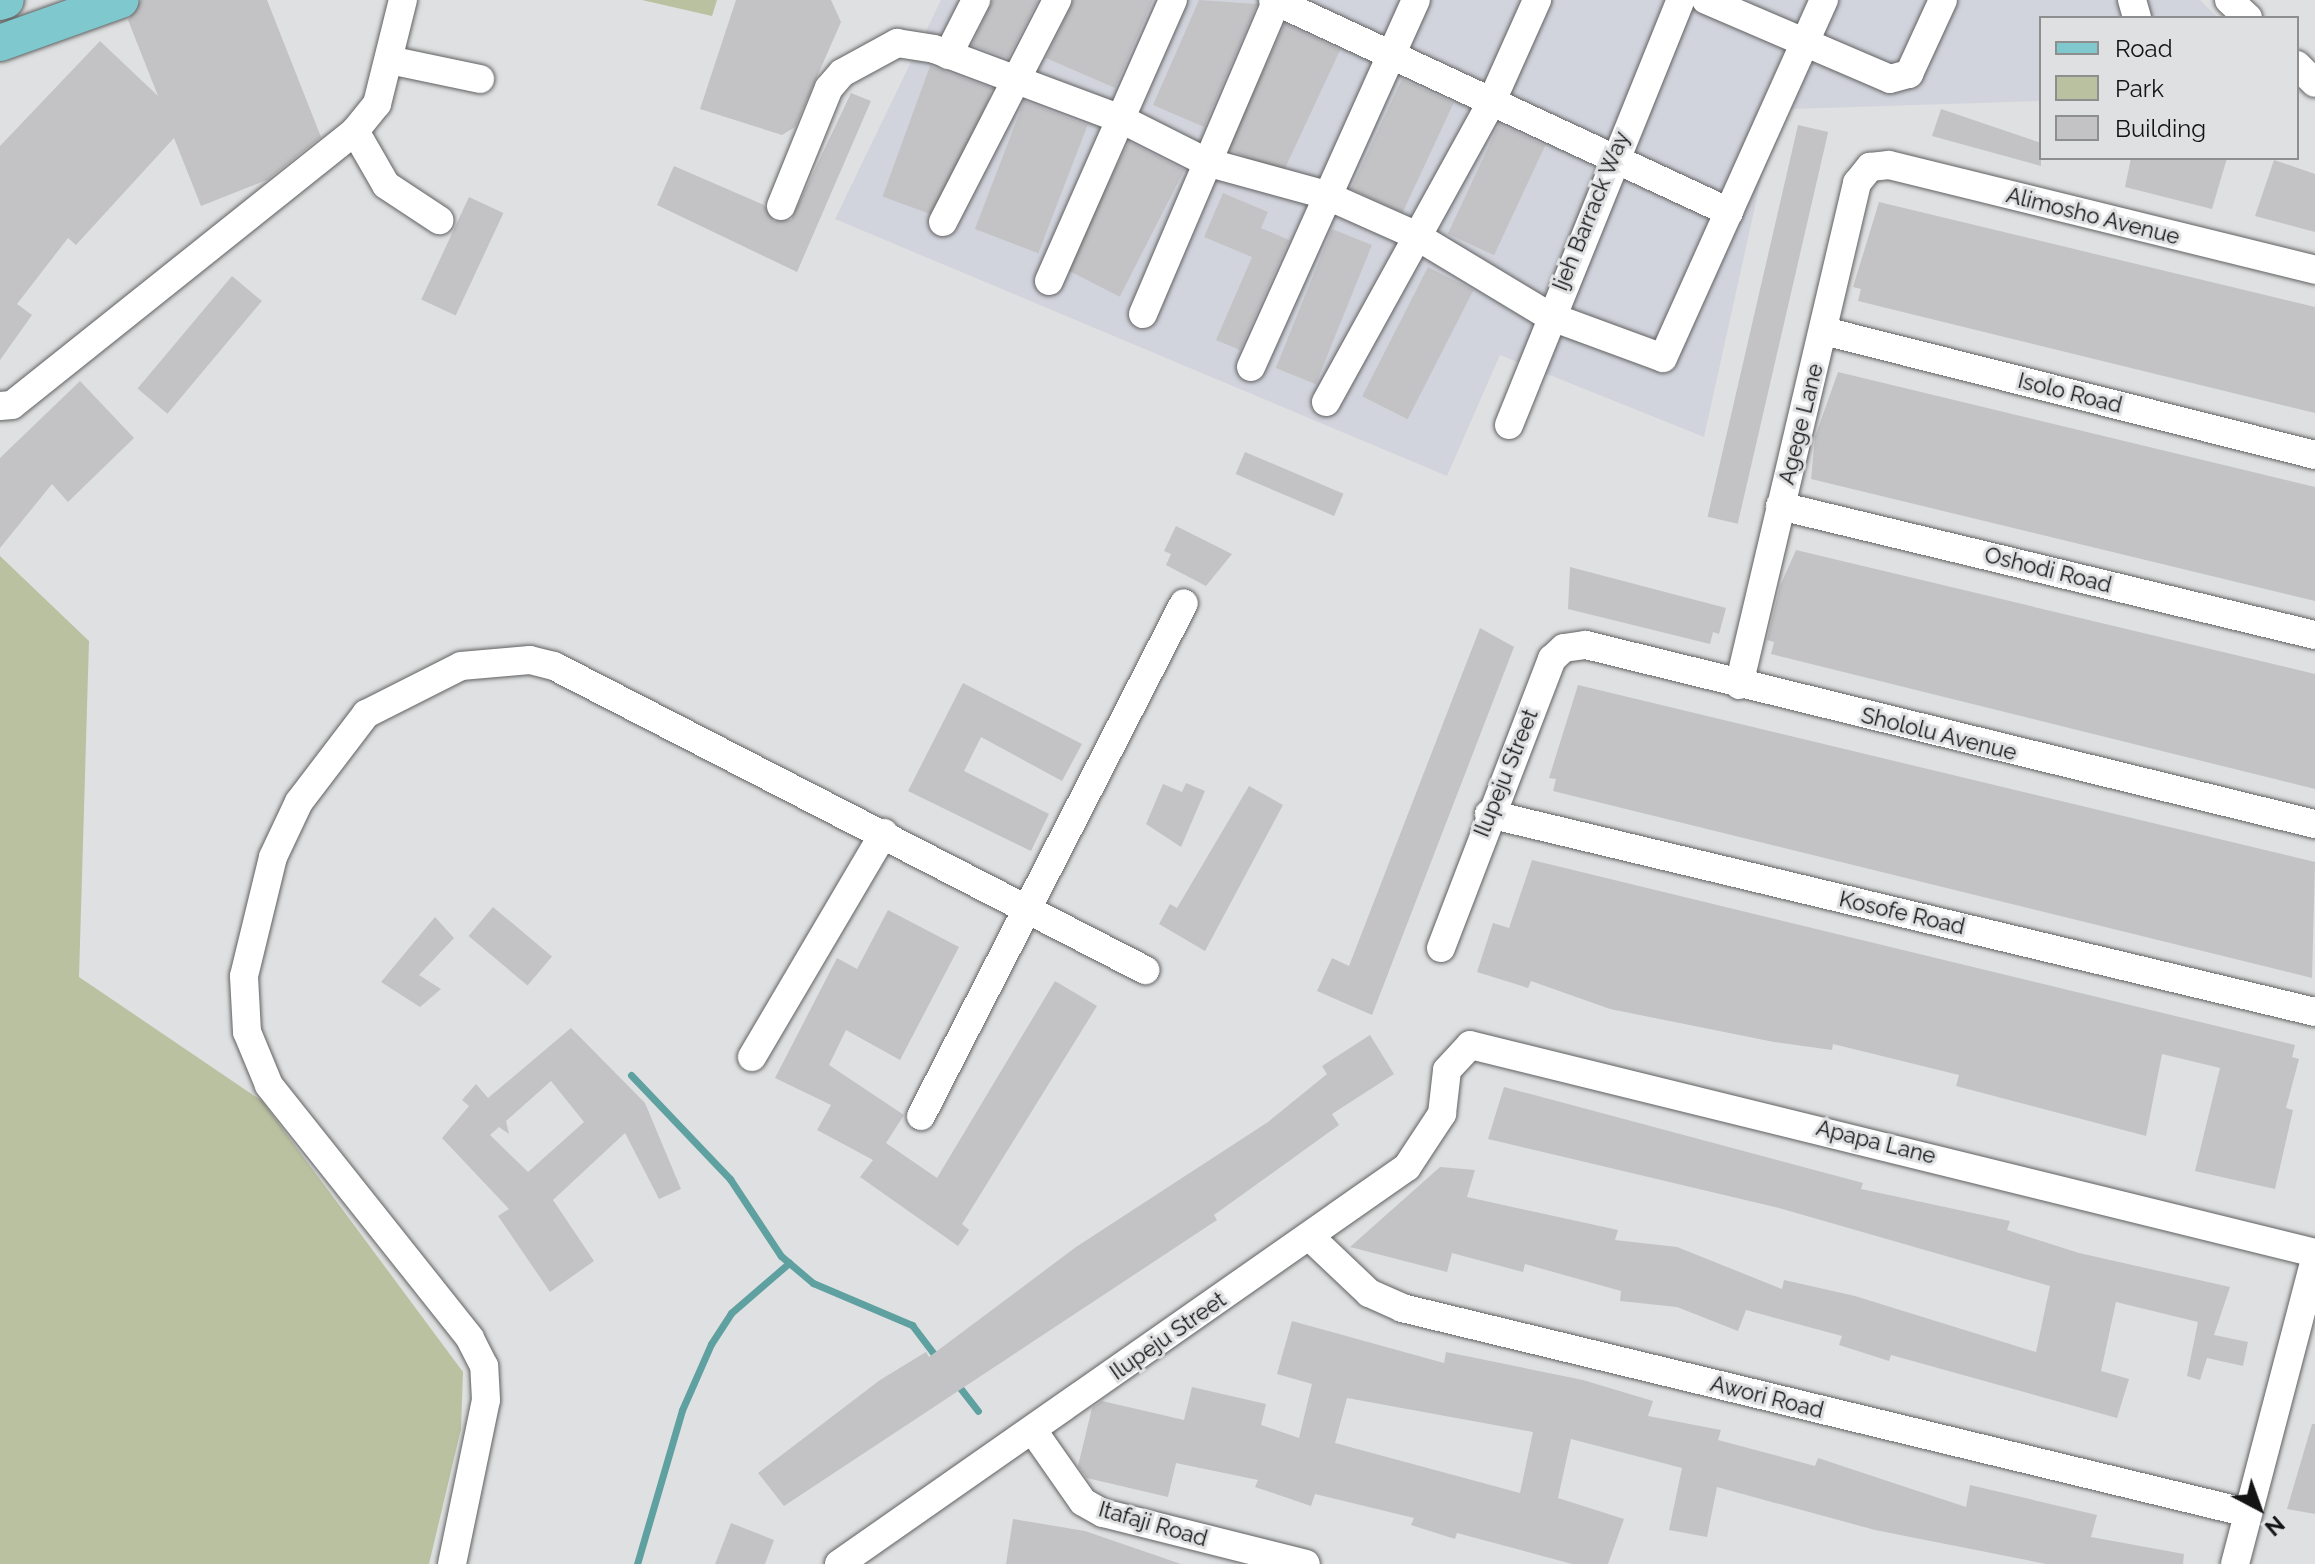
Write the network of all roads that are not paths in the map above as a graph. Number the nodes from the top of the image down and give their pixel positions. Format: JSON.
{"nodes":[{"id":1,"x":6,"y":0,"type":"edge"},
{"id":2,"x":121,"y":0,"type":"edge"},
{"id":3,"x":403,"y":0,"type":"edge"},
{"id":4,"x":976,"y":0,"type":"edge"},
{"id":5,"x":1057,"y":0,"type":"edge"},
{"id":6,"x":1173,"y":0,"type":"edge"},
{"id":7,"x":1275,"y":0,"type":"edge"},
{"id":8,"x":1416,"y":0,"type":"edge"},
{"id":9,"x":1537,"y":0,"type":"edge"},
{"id":10,"x":1681,"y":0,"type":"edge"},
{"id":11,"x":1706,"y":0,"type":"edge"},
{"id":12,"x":1824,"y":0,"type":"edge"},
{"id":13,"x":1943,"y":0,"type":"edge"},
{"id":14,"x":2229,"y":0,"type":"edge"},
{"id":15,"x":0,"y":2,"type":"edge"},
{"id":16,"x":2246,"y":16,"type":"edge"},
{"id":17,"x":0,"y":43,"type":"edge"},
{"id":18,"x":1805,"y":43,"type":"junction"},
{"id":19,"x":948,"y":55,"type":"junction"},
{"id":20,"x":1390,"y":55,"type":"junction"},
{"id":21,"x":389,"y":60,"type":"junction"},
{"id":22,"x":2299,"y":67,"type":"edge"},
{"id":23,"x":480,"y":79,"type":"dead end"},
{"id":24,"x":1015,"y":83,"type":"junction"},
{"id":25,"x":2315,"y":83,"type":"edge"},
{"id":26,"x":1491,"y":103,"type":"junction"},
{"id":27,"x":1121,"y":119,"type":"junction"},
{"id":28,"x":355,"y":131,"type":"junction"},
{"id":29,"x":1612,"y":160,"type":"junction"},
{"id":30,"x":1206,"y":162,"type":"junction"},
{"id":31,"x":1870,"y":167,"type":"joint"},
{"id":32,"x":1323,"y":194,"type":"junction"},
{"id":33,"x":781,"y":206,"type":"dead end"},
{"id":34,"x":1729,"y":212,"type":"junction"},
{"id":35,"x":439,"y":220,"type":"dead end"},
{"id":36,"x":943,"y":222,"type":"dead end"},
{"id":37,"x":1413,"y":234,"type":"junction"},
{"id":38,"x":2315,"y":270,"type":"edge"},
{"id":39,"x":1049,"y":281,"type":"dead end"},
{"id":40,"x":1143,"y":314,"type":"dead end"},
{"id":41,"x":1549,"y":316,"type":"junction"},
{"id":42,"x":1824,"y":331,"type":"junction"},
{"id":43,"x":1251,"y":367,"type":"dead end"},
{"id":44,"x":1326,"y":402,"type":"dead end"},
{"id":45,"x":0,"y":406,"type":"edge"},
{"id":46,"x":1509,"y":425,"type":"dead end"},
{"id":47,"x":2315,"y":455,"type":"edge"},
{"id":48,"x":1780,"y":506,"type":"junction"},
{"id":49,"x":1184,"y":603,"type":"dead end"},
{"id":50,"x":2315,"y":635,"type":"edge"},
{"id":51,"x":1564,"y":648,"type":"joint"},
{"id":52,"x":1739,"y":685,"type":"junction"},
{"id":53,"x":1489,"y":814,"type":"junction"},
{"id":54,"x":2315,"y":824,"type":"edge"},
{"id":55,"x":884,"y":833,"type":"junction"},
{"id":56,"x":1032,"y":909,"type":"junction"},
{"id":57,"x":1441,"y":948,"type":"dead end"},
{"id":58,"x":1145,"y":970,"type":"dead end"},
{"id":59,"x":2315,"y":1012,"type":"edge"},
{"id":60,"x":752,"y":1057,"type":"dead end"},
{"id":61,"x":1447,"y":1070,"type":"joint"},
{"id":62,"x":921,"y":1116,"type":"dead end"},
{"id":63,"x":1309,"y":1236,"type":"junction"},
{"id":64,"x":2315,"y":1256,"type":"edge"},
{"id":65,"x":1034,"y":1432,"type":"junction"},
{"id":66,"x":2248,"y":1513,"type":"junction"},
{"id":67,"x":452,"y":1564,"type":"edge"},
{"id":68,"x":839,"y":1564,"type":"edge"},
{"id":69,"x":1306,"y":1564,"type":"edge"},
{"id":70,"x":2235,"y":1564,"type":"edge"}],
"edges":[{"from":1,"to":15,"type":"main road"},
{"from":2,"to":17,"type":"main road"},
{"from":3,"to":21,"type":"street"},
{"from":4,"to":19,"type":"street"},
{"from":5,"to":24,"type":"street"},
{"from":6,"to":27,"type":"street"},
{"from":7,"to":20,"type":"street"},
{"from":7,"to":30,"type":"street"},
{"from":8,"to":20,"type":"street"},
{"from":9,"to":26,"type":"street"},
{"from":10,"to":29,"type":"street","name":"Ijeh Barrack Way"},
{"from":11,"to":18,"type":"street"},
{"from":12,"to":18,"type":"street"},
{"from":13,"to":18,"type":"street"},
{"from":14,"to":16,"type":"street"},
{"from":18,"to":34,"type":"street"},
{"from":19,"to":24,"type":"street"},
{"from":19,"to":33,"type":"street"},
{"from":20,"to":26,"type":"street"},
{"from":20,"to":32,"type":"street"},
{"from":21,"to":23,"type":"street"},
{"from":21,"to":28,"type":"street"},
{"from":22,"to":25,"type":"street"},
{"from":24,"to":27,"type":"street"},
{"from":24,"to":36,"type":"street"},
{"from":26,"to":29,"type":"street"},
{"from":26,"to":37,"type":"street"},
{"from":27,"to":30,"type":"street"},
{"from":27,"to":39,"type":"street"},
{"from":28,"to":35,"type":"street"},
{"from":28,"to":45,"type":"street"},
{"from":29,"to":34,"type":"street"},
{"from":29,"to":41,"type":"street","name":"Ijeh Barrack Way"},
{"from":30,"to":32,"type":"street"},
{"from":30,"to":40,"type":"street"},
{"from":31,"to":38,"type":"street","name":"Alimosho Avenue"},
{"from":31,"to":42,"type":"street","name":"Agege Lane"},
{"from":32,"to":37,"type":"street"},
{"from":32,"to":43,"type":"street"},
{"from":34,"to":41,"type":"street"},
{"from":37,"to":41,"type":"street"},
{"from":37,"to":44,"type":"street"},
{"from":41,"to":46,"type":"street","name":"Ijeh Barrack Way"},
{"from":42,"to":47,"type":"street","name":"Isolo Road"},
{"from":42,"to":48,"type":"street","name":"Agege Lane"},
{"from":48,"to":50,"type":"street","name":"Oshodi Road"},
{"from":48,"to":52,"type":"street","name":"Agege Lane"},
{"from":49,"to":56,"type":"street"},
{"from":51,"to":52,"type":"street","name":"Shololu Avenue"},
{"from":51,"to":53,"type":"street","name":"Ilupeju Street"},
{"from":52,"to":54,"type":"street","name":"Shololu Avenue"},
{"from":53,"to":57,"type":"street","name":"Ilupeju Street"},
{"from":53,"to":59,"type":"street","name":"Kosofe Road"},
{"from":55,"to":56,"type":"street"},
{"from":55,"to":60,"type":"street"},
{"from":55,"to":67,"type":"street"},
{"from":56,"to":58,"type":"street"},
{"from":56,"to":62,"type":"street"},
{"from":61,"to":63,"type":"street","name":"Ilupeju Street"},
{"from":61,"to":64,"type":"street","name":"Apapa Lane"},
{"from":63,"to":65,"type":"street","name":"Ilupeju Street"},
{"from":63,"to":66,"type":"street","name":"Awori Road"},
{"from":64,"to":66,"type":"street"},
{"from":65,"to":68,"type":"street","name":"Ilupeju Street"},
{"from":65,"to":69,"type":"street","name":"Itafaji Road"},
{"from":66,"to":70,"type":"street"}]}
